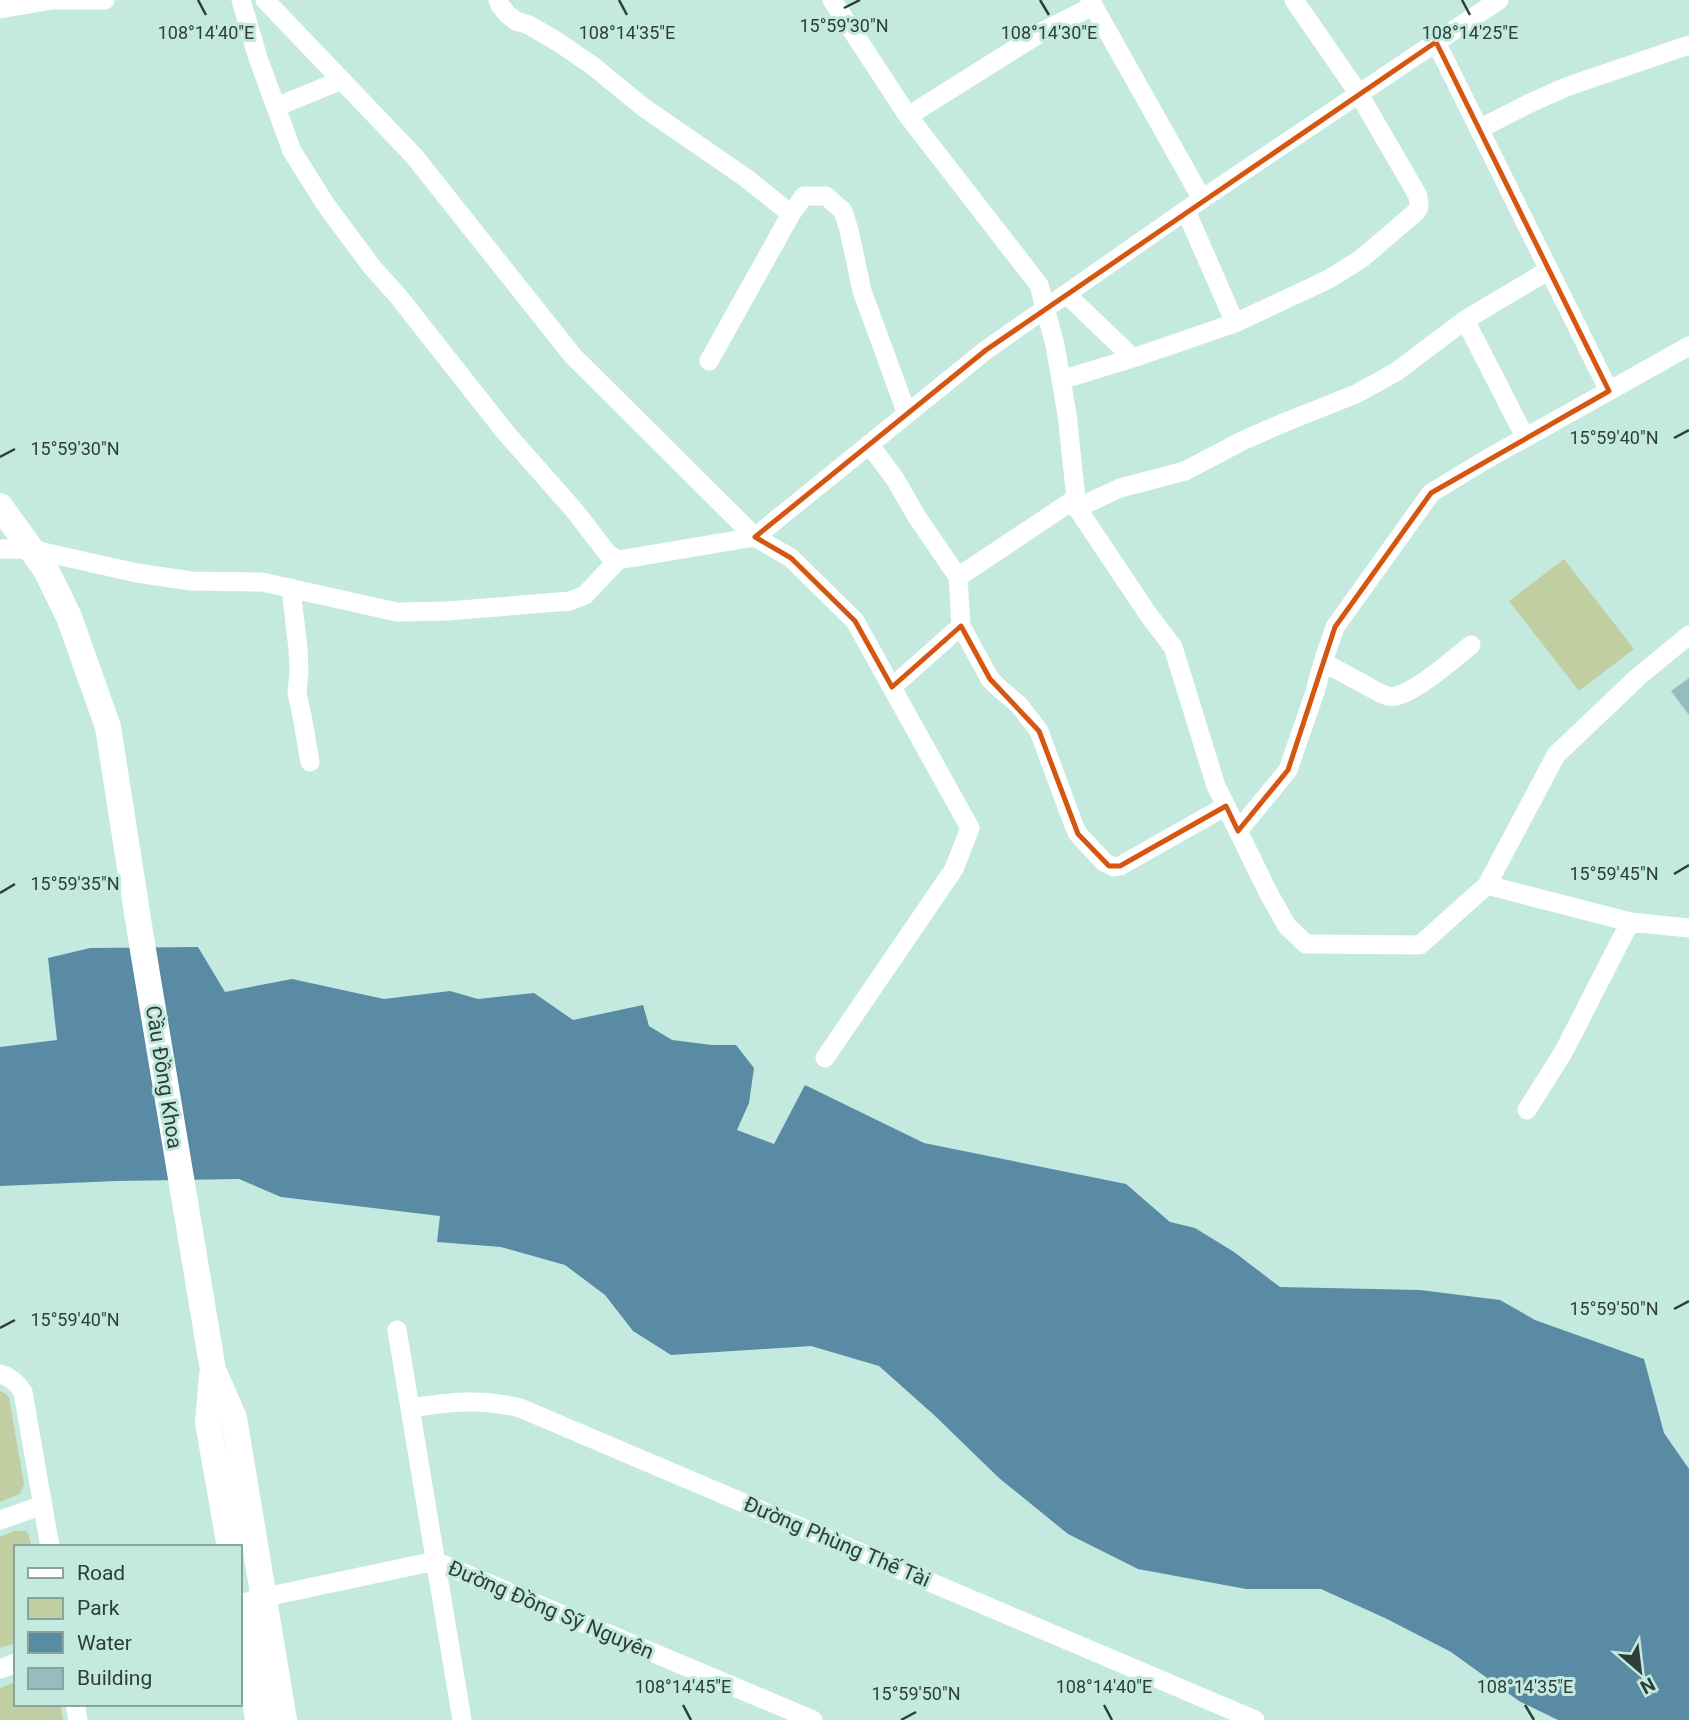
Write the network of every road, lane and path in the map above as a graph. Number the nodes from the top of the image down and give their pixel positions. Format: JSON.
{"nodes":[{"id":1,"x":105,"y":0,"type":"edge"},
{"id":2,"x":242,"y":0,"type":"edge"},
{"id":3,"x":265,"y":0,"type":"edge"},
{"id":4,"x":498,"y":0,"type":"edge"},
{"id":5,"x":832,"y":0,"type":"edge"},
{"id":6,"x":1294,"y":0,"type":"edge"},
{"id":7,"x":1499,"y":0,"type":"edge"},
{"id":8,"x":1091,"y":3,"type":"edge"},
{"id":9,"x":0,"y":9,"type":"edge"},
{"id":10,"x":1436,"y":42,"type":"junction"},
{"id":11,"x":1689,"y":46,"type":"edge"},
{"id":12,"x":342,"y":80,"type":"junction"},
{"id":13,"x":1359,"y":94,"type":"junction"},
{"id":14,"x":276,"y":107,"type":"junction"},
{"id":15,"x":908,"y":116,"type":"junction"},
{"id":16,"x":1479,"y":129,"type":"junction"},
{"id":17,"x":1194,"y":205,"type":"junction"},
{"id":18,"x":791,"y":214,"type":"junction"},
{"id":19,"x":1549,"y":270,"type":"junction"},
{"id":20,"x":1066,"y":295,"type":"junction"},
{"id":21,"x":1045,"y":309,"type":"junction"},
{"id":22,"x":1465,"y":320,"type":"junction"},
{"id":23,"x":1235,"y":323,"type":"junction"},
{"id":24,"x":1689,"y":346,"type":"edge"},
{"id":25,"x":1133,"y":358,"type":"junction"},
{"id":26,"x":709,"y":361,"type":"dead end"},
{"id":27,"x":1061,"y":380,"type":"junction"},
{"id":28,"x":1608,"y":391,"type":"junction"},
{"id":29,"x":907,"y":414,"type":"junction"},
{"id":30,"x":1525,"y":437,"type":"junction"},
{"id":31,"x":869,"y":444,"type":"junction"},
{"id":32,"x":1076,"y":503,"type":"junction"},
{"id":33,"x":0,"y":506,"type":"edge"},
{"id":34,"x":755,"y":537,"type":"junction"},
{"id":35,"x":0,"y":549,"type":"edge"},
{"id":36,"x":30,"y":549,"type":"junction"},
{"id":37,"x":618,"y":560,"type":"junction"},
{"id":38,"x":958,"y":577,"type":"junction"},
{"id":39,"x":291,"y":588,"type":"junction"},
{"id":40,"x":961,"y":626,"type":"junction"},
{"id":41,"x":1689,"y":635,"type":"edge"},
{"id":42,"x":1471,"y":645,"type":"dead end"},
{"id":43,"x":1323,"y":662,"type":"junction"},
{"id":44,"x":892,"y":687,"type":"junction"},
{"id":45,"x":310,"y":762,"type":"dead end"},
{"id":46,"x":1226,"y":806,"type":"junction"},
{"id":47,"x":1238,"y":831,"type":"junction"},
{"id":48,"x":1487,"y":885,"type":"junction"},
{"id":49,"x":1630,"y":922,"type":"junction"},
{"id":50,"x":1689,"y":928,"type":"edge"},
{"id":51,"x":825,"y":1058,"type":"dead end"},
{"id":52,"x":1527,"y":1110,"type":"dead end"},
{"id":53,"x":397,"y":1330,"type":"dead end"},
{"id":54,"x":213,"y":1370,"type":"junction"},
{"id":55,"x":5,"y":1376,"type":"edge"},
{"id":56,"x":410,"y":1408,"type":"junction"},
{"id":57,"x":43,"y":1505,"type":"junction"},
{"id":58,"x":0,"y":1520,"type":"edge"},
{"id":59,"x":50,"y":1545,"type":"edge"},
{"id":60,"x":230,"y":1545,"type":"edge"},
{"id":61,"x":435,"y":1561,"type":"junction"},
{"id":62,"x":248,"y":1602,"type":"edge"},
{"id":63,"x":258,"y":1720,"type":"edge"},
{"id":64,"x":284,"y":1720,"type":"edge"},
{"id":65,"x":461,"y":1720,"type":"edge"},
{"id":66,"x":813,"y":1720,"type":"edge"},
{"id":67,"x":1255,"y":1720,"type":"edge"}],
"edges":[{"from":1,"to":9,"type":"street"},
{"from":2,"to":14,"type":"street"},
{"from":3,"to":12,"type":"street"},
{"from":4,"to":18,"type":"street"},
{"from":5,"to":15,"type":"street"},
{"from":6,"to":13,"type":"street"},
{"from":7,"to":10,"type":"street"},
{"from":8,"to":15,"type":"street"},
{"from":8,"to":17,"type":"street"},
{"from":10,"to":13,"type":"street"},
{"from":10,"to":16,"type":"street"},
{"from":11,"to":16,"type":"street"},
{"from":12,"to":14,"type":"street"},
{"from":12,"to":34,"type":"street"},
{"from":13,"to":17,"type":"street"},
{"from":13,"to":23,"type":"street"},
{"from":14,"to":37,"type":"street"},
{"from":15,"to":21,"type":"street"},
{"from":16,"to":19,"type":"street"},
{"from":17,"to":20,"type":"street"},
{"from":17,"to":23,"type":"street"},
{"from":18,"to":26,"type":"street"},
{"from":18,"to":29,"type":"street"},
{"from":19,"to":22,"type":"street"},
{"from":19,"to":28,"type":"street"},
{"from":20,"to":21,"type":"street"},
{"from":20,"to":25,"type":"street"},
{"from":21,"to":27,"type":"street"},
{"from":21,"to":29,"type":"street"},
{"from":22,"to":30,"type":"street"},
{"from":22,"to":32,"type":"street"},
{"from":23,"to":25,"type":"street"},
{"from":24,"to":28,"type":"street"},
{"from":25,"to":27,"type":"street"},
{"from":27,"to":32,"type":"street"},
{"from":28,"to":30,"type":"street"},
{"from":29,"to":31,"type":"street"},
{"from":30,"to":43,"type":"street"},
{"from":31,"to":34,"type":"street"},
{"from":31,"to":38,"type":"street"},
{"from":32,"to":38,"type":"street"},
{"from":32,"to":46,"type":"street"},
{"from":33,"to":36,"type":"main road","name":"Cầu Đồng Khoa"},
{"from":34,"to":37,"type":"street"},
{"from":34,"to":44,"type":"street"},
{"from":35,"to":36,"type":"street"},
{"from":36,"to":39,"type":"street"},
{"from":36,"to":54,"type":"main road","name":"Cầu Đồng Khoa"},
{"from":37,"to":39,"type":"street"},
{"from":38,"to":40,"type":"street"},
{"from":39,"to":45,"type":"street"},
{"from":40,"to":44,"type":"street"},
{"from":40,"to":46,"type":"street"},
{"from":41,"to":48,"type":"street"},
{"from":42,"to":43,"type":"street"},
{"from":43,"to":47,"type":"street"},
{"from":44,"to":51,"type":"street"},
{"from":46,"to":47,"type":"street"},
{"from":47,"to":48,"type":"street"},
{"from":48,"to":49,"type":"street"},
{"from":49,"to":50,"type":"street"},
{"from":49,"to":52,"type":"street"},
{"from":53,"to":56,"type":"street"},
{"from":54,"to":60,"type":"main road"},
{"from":54,"to":62,"type":"main road"},
{"from":55,"to":57,"type":"street"},
{"from":56,"to":61,"type":"street"},
{"from":56,"to":67,"type":"street","name":"Đường Phùng Thế Tài"},
{"from":57,"to":58,"type":"street"},
{"from":57,"to":59,"type":"street"},
{"from":61,"to":62,"type":"street","name":"Đường Đồng Sỹ Nguyên"},
{"from":61,"to":65,"type":"street"},
{"from":61,"to":66,"type":"street","name":"Đường Đồng Sỹ Nguyên"},
{"from":62,"to":63,"type":"main road"},
{"from":62,"to":64,"type":"main road"}]}
